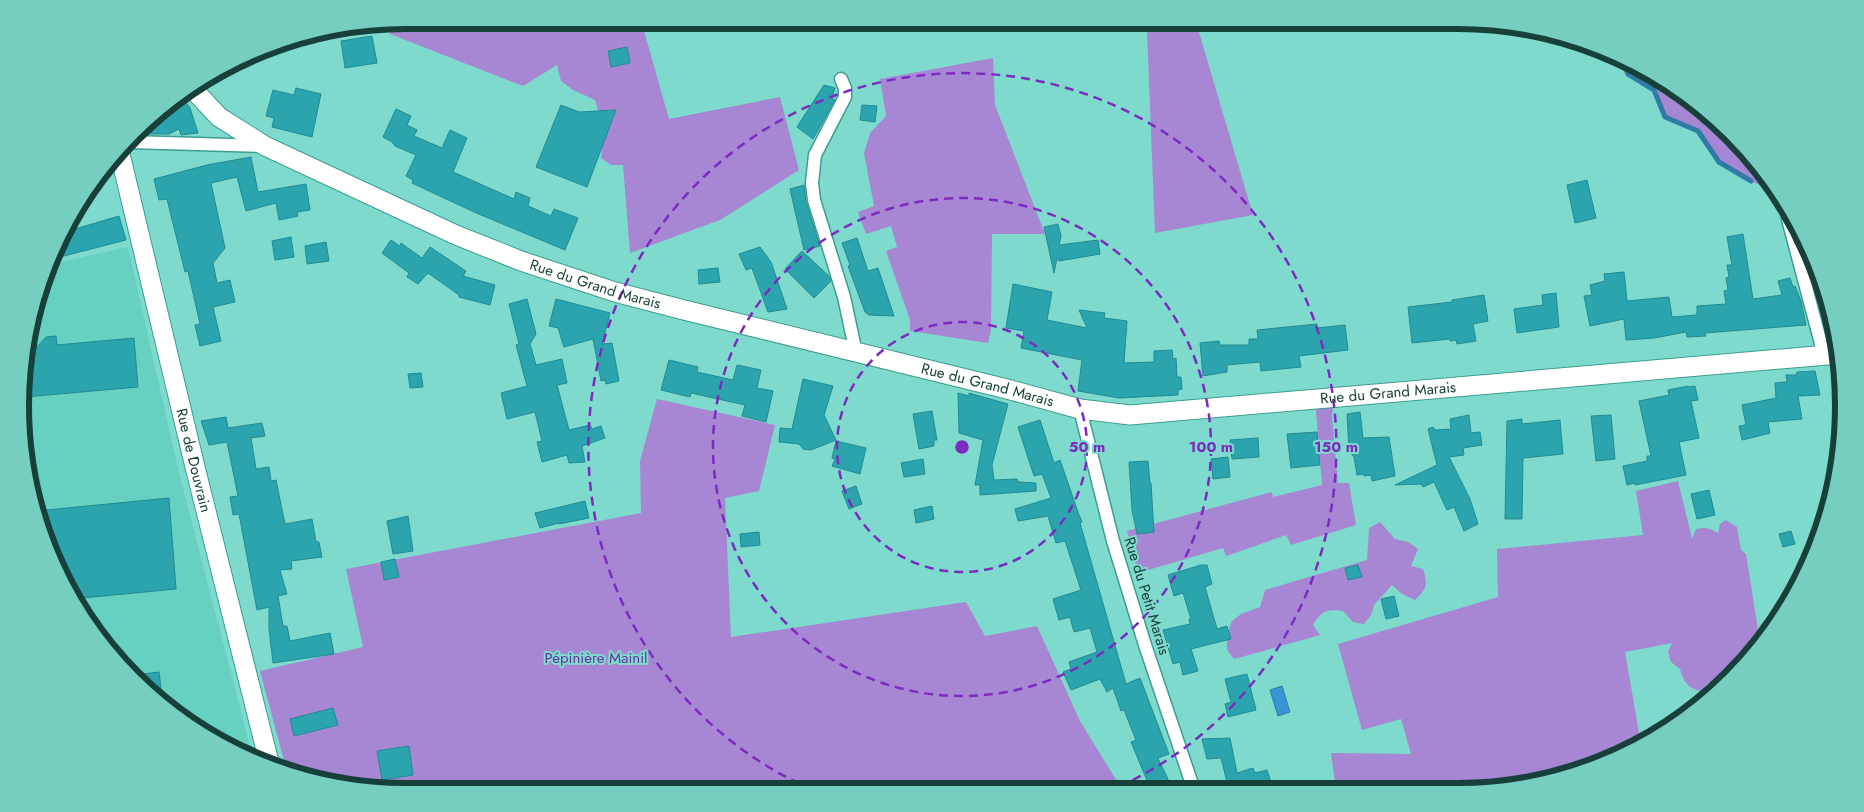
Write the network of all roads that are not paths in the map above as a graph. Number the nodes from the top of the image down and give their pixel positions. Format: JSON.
{"nodes":[{"id":1,"x":841,"y":79,"type":"dead end"},
{"id":2,"x":196,"y":92,"type":"edge"},
{"id":3,"x":136,"y":142,"type":"edge"},
{"id":4,"x":265,"y":146,"type":"junction"},
{"id":5,"x":121,"y":158,"type":"edge"},
{"id":6,"x":1792,"y":230,"type":"edge"},
{"id":7,"x":856,"y":352,"type":"junction"},
{"id":8,"x":1831,"y":353,"type":"edge"},
{"id":9,"x":1832,"y":355,"type":"edge"},
{"id":10,"x":1080,"y":409,"type":"junction"},
{"id":11,"x":268,"y":757,"type":"edge"},
{"id":12,"x":1192,"y":783,"type":"edge"}],
"edges":[{"from":1,"to":7,"type":"street"},
{"from":2,"to":4,"type":"street","name":"Rue du Grand Marais"},
{"from":3,"to":4,"type":"street"},
{"from":4,"to":7,"type":"street","name":"Rue du Grand Marais"},
{"from":5,"to":11,"type":"street","name":"Rue de Douvrain"},
{"from":6,"to":8,"type":"street"},
{"from":7,"to":10,"type":"street","name":"Rue du Grand Marais"},
{"from":9,"to":10,"type":"street","name":"Rue du Grand Marais"},
{"from":10,"to":12,"type":"street","name":"Rue du Petit Marais"}]}
